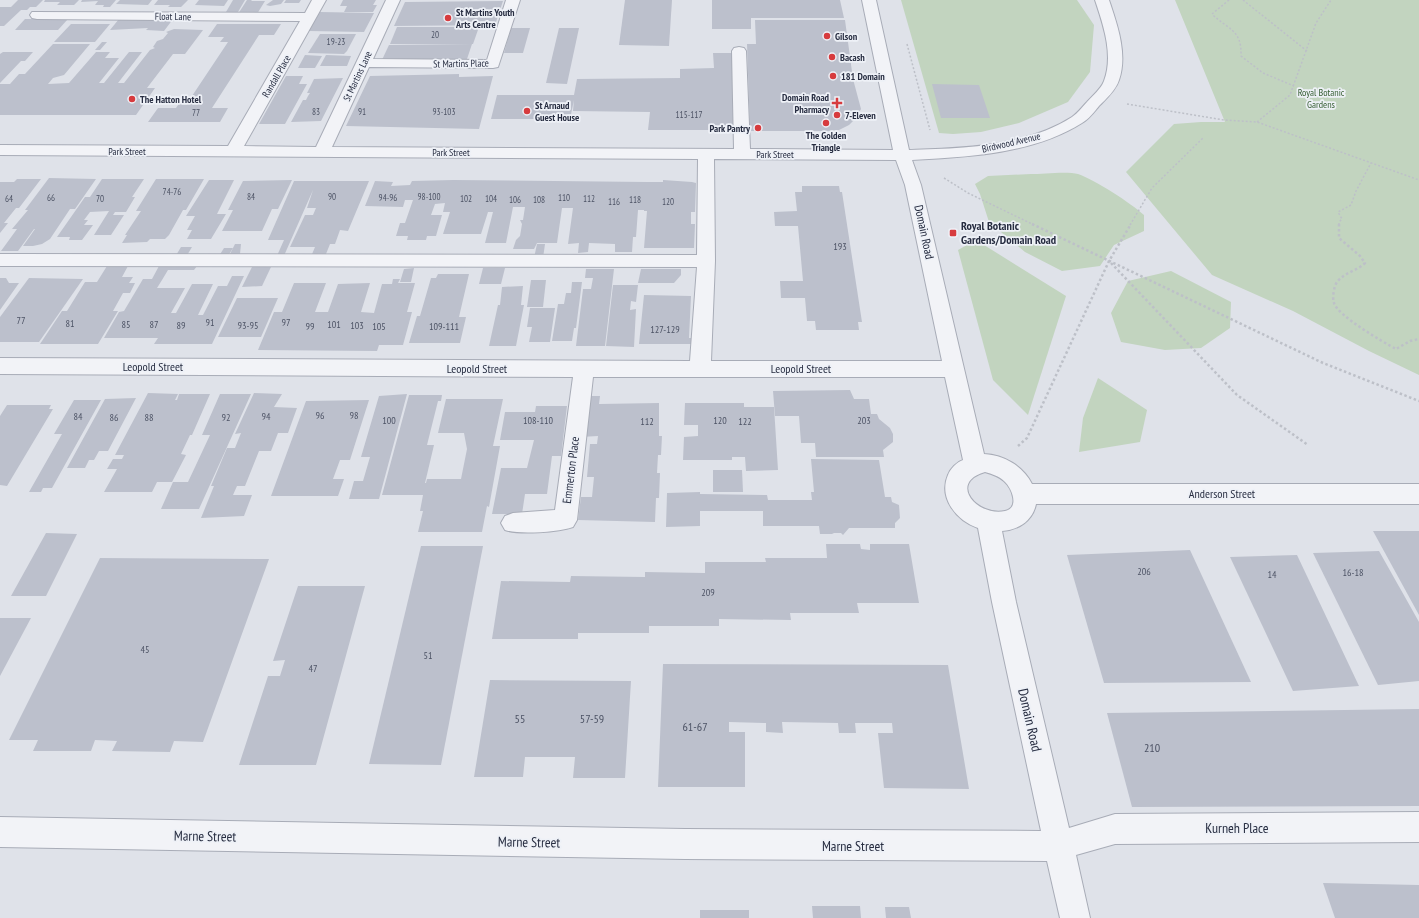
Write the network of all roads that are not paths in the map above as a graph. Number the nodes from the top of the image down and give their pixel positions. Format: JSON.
{"nodes":[{"id":1,"x":320,"y":0,"type":"edge"},
{"id":2,"x":393,"y":0,"type":"edge"},
{"id":3,"x":512,"y":0,"type":"edge"},
{"id":4,"x":869,"y":0,"type":"edge"},
{"id":5,"x":1102,"y":0,"type":"edge"},
{"id":6,"x":37,"y":15,"type":"dead end"},
{"id":7,"x":310,"y":17,"type":"junction"},
{"id":8,"x":738,"y":51,"type":"dead end"},
{"id":9,"x":363,"y":63,"type":"junction"},
{"id":10,"x":0,"y":150,"type":"edge"},
{"id":11,"x":233,"y":152,"type":"junction"},
{"id":12,"x":322,"y":152,"type":"junction"},
{"id":13,"x":706,"y":154,"type":"junction"},
{"id":14,"x":742,"y":154,"type":"junction"},
{"id":15,"x":902,"y":155,"type":"junction"},
{"id":16,"x":0,"y":260,"type":"edge"},
{"id":17,"x":706,"y":262,"type":"junction"},
{"id":18,"x":0,"y":366,"type":"edge"},
{"id":19,"x":584,"y":369,"type":"junction"},
{"id":20,"x":954,"y":369,"type":"junction"},
{"id":21,"x":700,"y":370,"type":"junction"},
{"id":22,"x":985,"y":465,"type":"junction"},
{"id":23,"x":1025,"y":494,"type":"junction"},
{"id":24,"x":1419,"y":494,"type":"edge"},
{"id":25,"x":514,"y":522,"type":"dead end"},
{"id":26,"x":989,"y":522,"type":"junction"},
{"id":27,"x":1419,"y":828,"type":"edge"},
{"id":28,"x":0,"y":832,"type":"edge"},
{"id":29,"x":1058,"y":846,"type":"junction"},
{"id":30,"x":1075,"y":918,"type":"edge"}],
"edges":[{"from":1,"to":7,"type":"street","name":"Randall Place"},
{"from":2,"to":9,"type":"street","name":"St Martins Lane"},
{"from":3,"to":9,"type":"street","name":"St Martins Place"},
{"from":4,"to":15,"type":"street","name":"Domain Road"},
{"from":5,"to":15,"type":"street","name":"Birdwood Avenue"},
{"from":6,"to":7,"type":"street","name":"Float Lane"},
{"from":7,"to":11,"type":"street","name":"Randall Place"},
{"from":8,"to":14,"type":"street"},
{"from":9,"to":12,"type":"street","name":"St Martins Lane"},
{"from":10,"to":11,"type":"street","name":"Park Street"},
{"from":11,"to":12,"type":"street","name":"Park Street"},
{"from":12,"to":13,"type":"street","name":"Park Street"},
{"from":13,"to":14,"type":"street","name":"Park Street"},
{"from":13,"to":17,"type":"street"},
{"from":14,"to":15,"type":"street","name":"Park Street"},
{"from":15,"to":20,"type":"street","name":"Domain Road"},
{"from":16,"to":17,"type":"street"},
{"from":17,"to":21,"type":"street"},
{"from":18,"to":19,"type":"street","name":"Leopold Street"},
{"from":19,"to":21,"type":"street","name":"Leopold Street"},
{"from":19,"to":25,"type":"street","name":"Emmerton Place"},
{"from":20,"to":21,"type":"street","name":"Leopold Street"},
{"from":20,"to":22,"type":"street","name":"Domain Road"},
{"from":22,"to":23,"type":"street"},
{"from":22,"to":26,"type":"street"},
{"from":23,"to":24,"type":"street","name":"Anderson Street"},
{"from":23,"to":26,"type":"street"},
{"from":26,"to":29,"type":"street","name":"Domain Road"},
{"from":27,"to":29,"type":"street","name":"Kurneh Place"},
{"from":28,"to":29,"type":"street","name":"Marne Street"},
{"from":29,"to":30,"type":"street","name":"Domain Road"}]}
